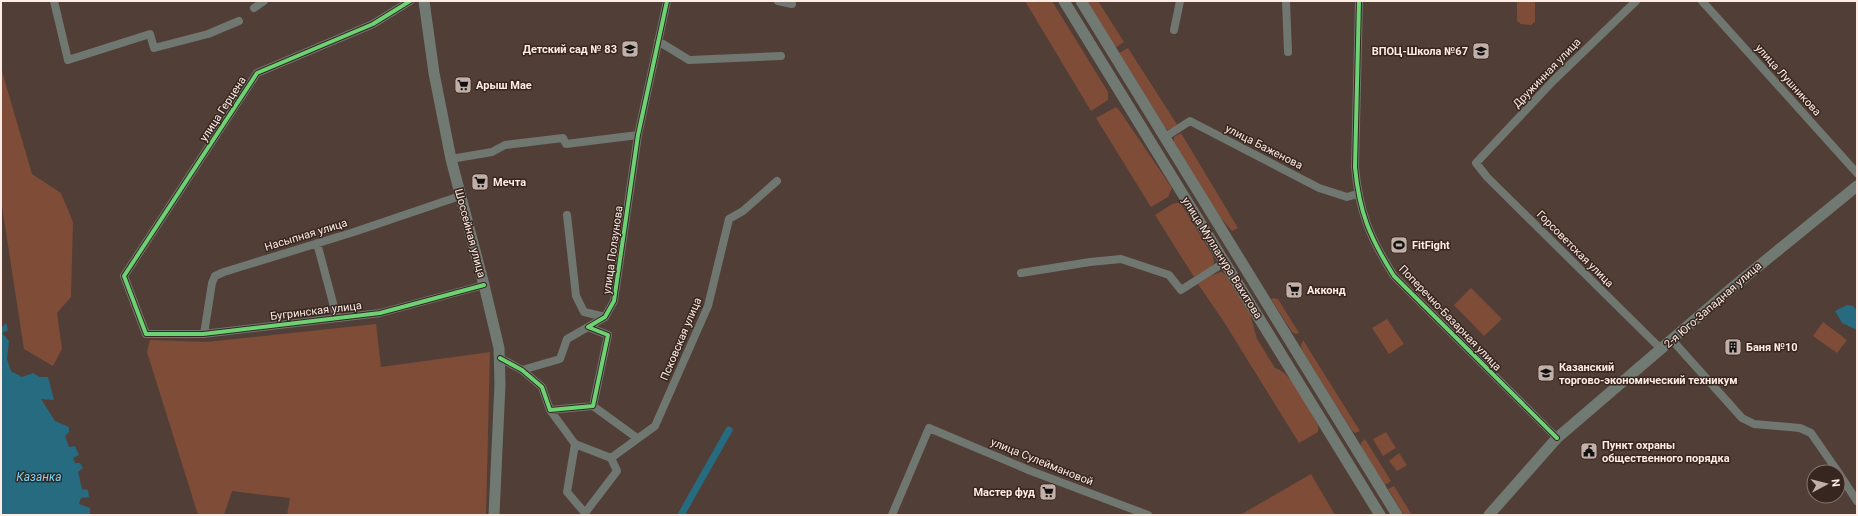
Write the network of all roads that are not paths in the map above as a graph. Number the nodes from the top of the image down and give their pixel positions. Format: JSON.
{"nodes":[{"id":1,"x":54,"y":1,"type":"edge"},
{"id":2,"x":264,"y":1,"type":"edge"},
{"id":3,"x":410,"y":1,"type":"edge"},
{"id":4,"x":424,"y":1,"type":"edge"},
{"id":5,"x":667,"y":1,"type":"edge"},
{"id":6,"x":778,"y":1,"type":"edge"},
{"id":7,"x":1064,"y":1,"type":"edge"},
{"id":8,"x":1082,"y":1,"type":"edge"},
{"id":9,"x":1180,"y":1,"type":"edge"},
{"id":10,"x":1286,"y":1,"type":"edge"},
{"id":11,"x":1359,"y":1,"type":"edge"},
{"id":12,"x":1636,"y":1,"type":"edge"},
{"id":13,"x":1702,"y":1,"type":"edge"},
{"id":14,"x":792,"y":4,"type":"dead end"},
{"id":15,"x":254,"y":8,"type":"dead end"},
{"id":16,"x":239,"y":21,"type":"dead end"},
{"id":17,"x":1174,"y":30,"type":"dead end"},
{"id":18,"x":658,"y":41,"type":"junction"},
{"id":19,"x":1288,"y":52,"type":"dead end"},
{"id":20,"x":781,"y":56,"type":"dead end"},
{"id":21,"x":638,"y":135,"type":"junction"},
{"id":22,"x":1165,"y":137,"type":"junction"},
{"id":23,"x":451,"y":159,"type":"junction"},
{"id":24,"x":1476,"y":163,"type":"joint"},
{"id":25,"x":1857,"y":173,"type":"edge"},
{"id":26,"x":778,"y":181,"type":"dead end"},
{"id":27,"x":1857,"y":186,"type":"edge"},
{"id":28,"x":1357,"y":194,"type":"junction"},
{"id":29,"x":460,"y":196,"type":"junction"},
{"id":30,"x":567,"y":215,"type":"dead end"},
{"id":31,"x":316,"y":243,"type":"junction"},
{"id":32,"x":1225,"y":262,"type":"junction"},
{"id":33,"x":1021,"y":273,"type":"dead end"},
{"id":34,"x":484,"y":285,"type":"junction"},
{"id":35,"x":605,"y":317,"type":"junction"},
{"id":36,"x":338,"y":318,"type":"junction"},
{"id":37,"x":588,"y":327,"type":"junction"},
{"id":38,"x":146,"y":334,"type":"joint"},
{"id":39,"x":204,"y":334,"type":"junction"},
{"id":40,"x":1672,"y":340,"type":"junction"},
{"id":41,"x":1661,"y":349,"type":"junction"},
{"id":42,"x":500,"y":358,"type":"junction"},
{"id":43,"x":522,"y":370,"type":"junction"},
{"id":44,"x":593,"y":406,"type":"junction"},
{"id":45,"x":550,"y":410,"type":"junction"},
{"id":46,"x":637,"y":438,"type":"junction"},
{"id":47,"x":1557,"y":438,"type":"junction"},
{"id":48,"x":575,"y":444,"type":"junction"},
{"id":49,"x":611,"y":458,"type":"junction"},
{"id":50,"x":1832,"y":464,"type":"edge"},
{"id":51,"x":1846,"y":484,"type":"edge"},
{"id":52,"x":1857,"y":501,"type":"edge"},
{"id":53,"x":584,"y":514,"type":"edge"},
{"id":54,"x":494,"y":515,"type":"edge"},
{"id":55,"x":892,"y":515,"type":"edge"},
{"id":56,"x":1148,"y":515,"type":"edge"},
{"id":57,"x":1380,"y":515,"type":"edge"},
{"id":58,"x":1397,"y":515,"type":"edge"},
{"id":59,"x":1489,"y":515,"type":"edge"}],
"edges":[{"from":1,"to":16,"type":"street"},
{"from":2,"to":15,"type":"street"},
{"from":3,"to":38,"type":"street","name":"улица Герцена"},
{"from":4,"to":23,"type":"main road","name":"Шоссейная улица"},
{"from":5,"to":18,"type":"street","name":"улица Ползунова"},
{"from":6,"to":14,"type":"street"},
{"from":7,"to":32,"type":"main road","name":"улица Мулланура Вахитова"},
{"from":8,"to":22,"type":"main road","name":"улица Мулланура Вахитова"},
{"from":9,"to":17,"type":"street"},
{"from":10,"to":19,"type":"street"},
{"from":11,"to":28,"type":"street","name":"Поперечно-Базарная улица"},
{"from":12,"to":24,"type":"street","name":"Дружинная улица"},
{"from":13,"to":25,"type":"street","name":"улица Лушникова"},
{"from":18,"to":20,"type":"street"},
{"from":18,"to":21,"type":"street","name":"улица Ползунова"},
{"from":21,"to":23,"type":"street"},
{"from":21,"to":35,"type":"street","name":"улица Ползунова"},
{"from":22,"to":28,"type":"street","name":"улица Баженова"},
{"from":22,"to":58,"type":"main road","name":"улица Мулланура Вахитова"},
{"from":23,"to":29,"type":"main road","name":"Шоссейная улица"},
{"from":24,"to":41,"type":"street","name":"Горсоветская улица"},
{"from":26,"to":46,"type":"street","name":"Псковская улица"},
{"from":27,"to":40,"type":"main road","name":"2-я Юго-Западная улица"},
{"from":28,"to":47,"type":"street","name":"Поперечно-Базарная улица"},
{"from":29,"to":31,"type":"street","name":"Насыпная улица"},
{"from":29,"to":34,"type":"main road","name":"Шоссейная улица"},
{"from":30,"to":35,"type":"street"},
{"from":31,"to":36,"type":"street"},
{"from":31,"to":39,"type":"street","name":"Насыпная улица"},
{"from":32,"to":33,"type":"street"},
{"from":32,"to":57,"type":"main road","name":"улица Мулланура Вахитова"},
{"from":34,"to":36,"type":"street","name":"Бугринская улица"},
{"from":34,"to":42,"type":"main road","name":"Шоссейная улица"},
{"from":35,"to":37,"type":"street"},
{"from":36,"to":39,"type":"street","name":"Бугринская улица"},
{"from":37,"to":43,"type":"street"},
{"from":37,"to":44,"type":"street"},
{"from":38,"to":39,"type":"street","name":"Бугринская улица"},
{"from":40,"to":41,"type":"main road","name":"2-я Юго-Западная улица"},
{"from":40,"to":50,"type":"street"},
{"from":41,"to":47,"type":"main road","name":"2-я Юго-Западная улица"},
{"from":42,"to":43,"type":"street"},
{"from":42,"to":54,"type":"main road","name":"Шоссейная улица"},
{"from":43,"to":45,"type":"street"},
{"from":44,"to":45,"type":"street"},
{"from":44,"to":46,"type":"street"},
{"from":45,"to":48,"type":"street"},
{"from":46,"to":49,"type":"street","name":"Псковская улица"},
{"from":47,"to":59,"type":"main road","name":"2-я Юго-Западная улица"},
{"from":48,"to":49,"type":"street"},
{"from":48,"to":53,"type":"street"},
{"from":49,"to":53,"type":"street"},
{"from":51,"to":52,"type":"street"},
{"from":55,"to":56,"type":"street","name":"улица Сулеймановой"}]}
